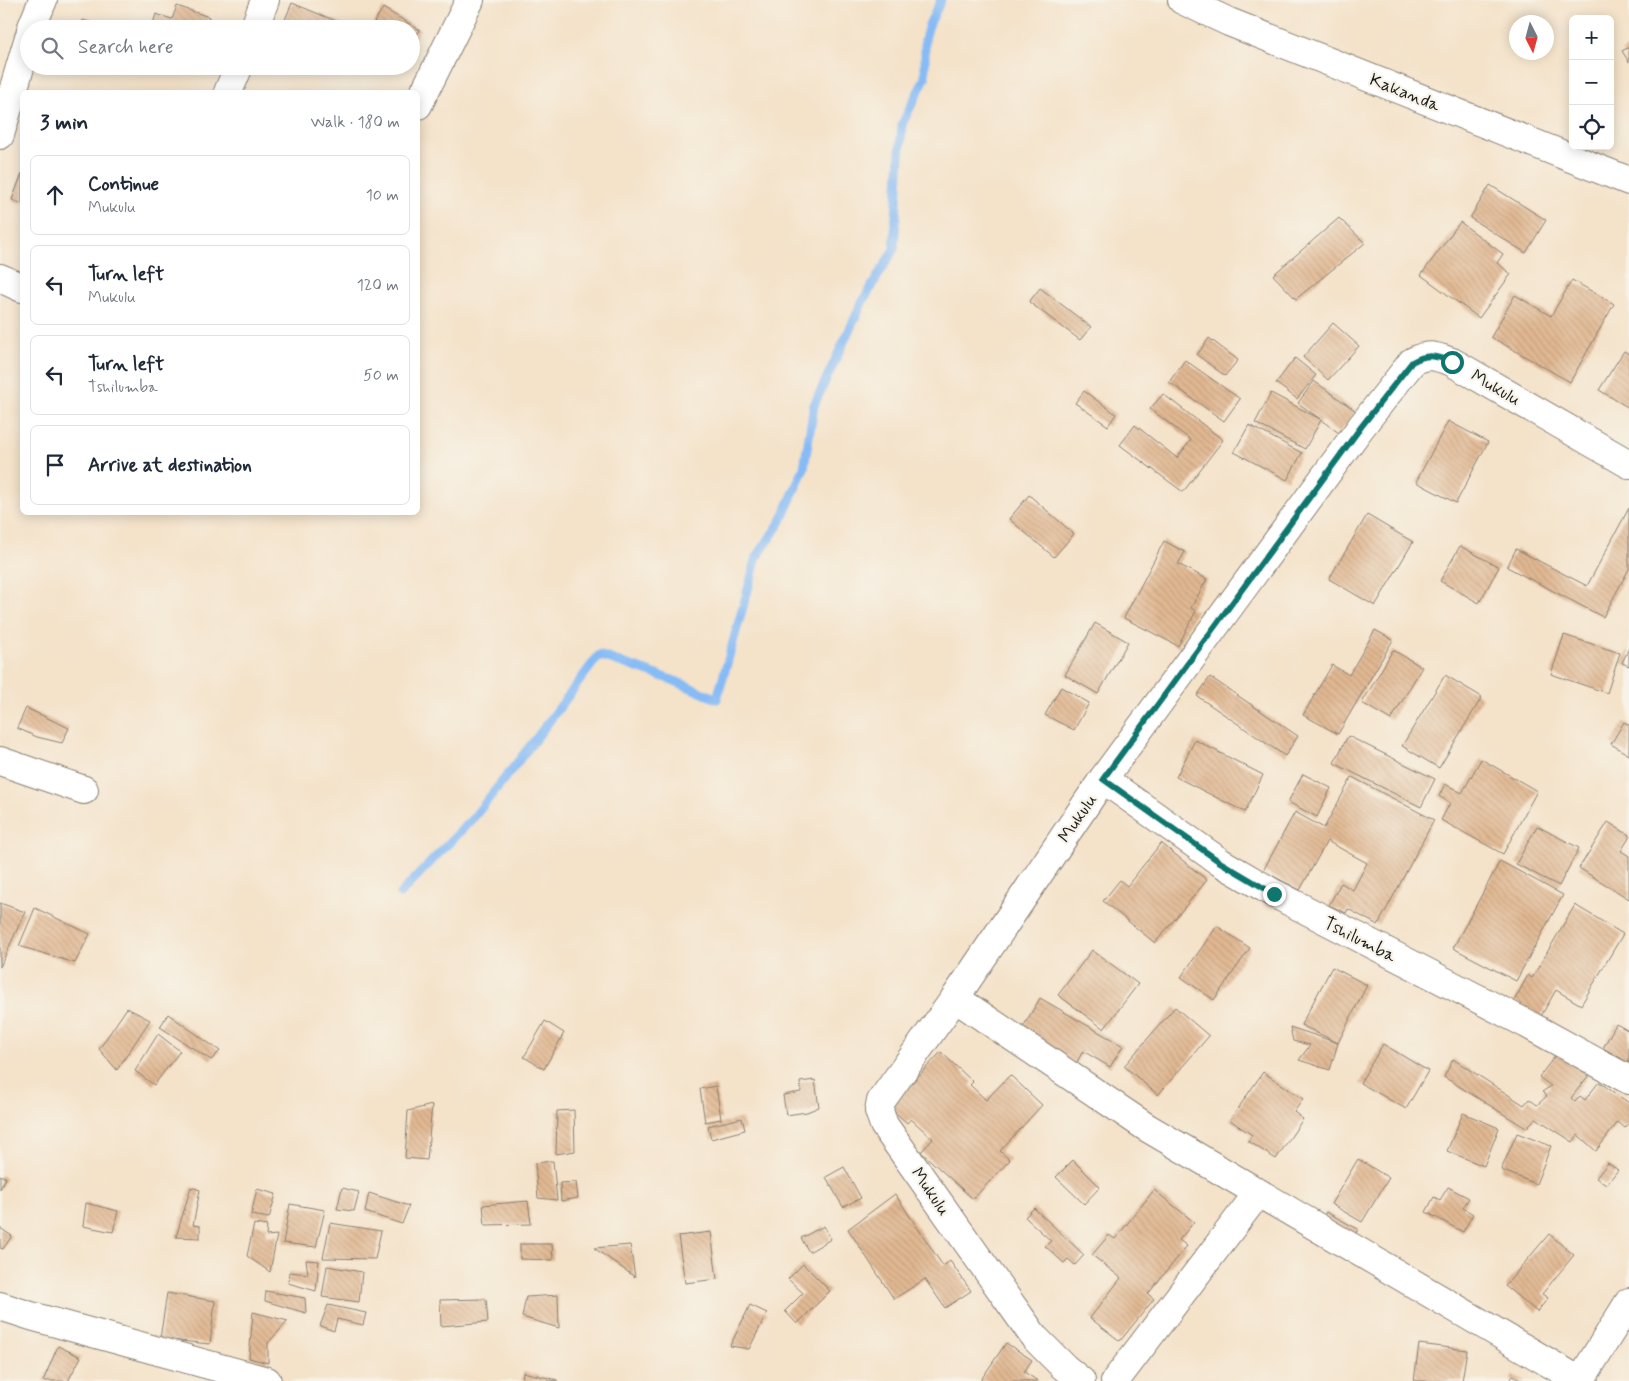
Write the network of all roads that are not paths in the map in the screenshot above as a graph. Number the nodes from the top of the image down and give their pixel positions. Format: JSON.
{"nodes":[{"id":1,"x":43,"y":0,"type":"edge"},
{"id":2,"x":265,"y":0,"type":"edge"},
{"id":3,"x":470,"y":0,"type":"edge"},
{"id":4,"x":1182,"y":0,"type":"edge"},
{"id":5,"x":35,"y":20,"type":"edge"},
{"id":6,"x":257,"y":20,"type":"edge"},
{"id":7,"x":20,"y":67,"type":"edge"},
{"id":8,"x":235,"y":75,"type":"edge"},
{"id":9,"x":229,"y":90,"type":"edge"},
{"id":10,"x":420,"y":101,"type":"edge"},
{"id":11,"x":0,"y":135,"type":"edge"},
{"id":12,"x":1629,"y":181,"type":"edge"},
{"id":13,"x":0,"y":278,"type":"edge"},
{"id":14,"x":20,"y":287,"type":"edge"},
{"id":15,"x":1629,"y":464,"type":"edge"},
{"id":16,"x":0,"y":761,"type":"edge"},
{"id":17,"x":1103,"y":779,"type":"junction"},
{"id":18,"x":84,"y":790,"type":"dead end"},
{"id":19,"x":955,"y":998,"type":"junction"},
{"id":20,"x":1629,"y":1080,"type":"edge"},
{"id":21,"x":1258,"y":1193,"type":"junction"},
{"id":22,"x":1629,"y":1302,"type":"edge"},
{"id":23,"x":0,"y":1306,"type":"edge"},
{"id":24,"x":267,"y":1381,"type":"edge"},
{"id":25,"x":1081,"y":1381,"type":"edge"},
{"id":26,"x":1115,"y":1381,"type":"edge"},
{"id":27,"x":1580,"y":1381,"type":"edge"}],
"edges":[{"from":1,"to":5,"type":"street"},
{"from":2,"to":6,"type":"street"},
{"from":3,"to":10,"type":"street"},
{"from":4,"to":12,"type":"street","name":"Kakanda"},
{"from":7,"to":11,"type":"street"},
{"from":8,"to":9,"type":"street"},
{"from":13,"to":14,"type":"street"},
{"from":15,"to":17,"type":"street","name":"Mukulu"},
{"from":16,"to":18,"type":"street"},
{"from":17,"to":19,"type":"street","name":"Mukulu"},
{"from":17,"to":20,"type":"street","name":"Tshilumba"},
{"from":19,"to":21,"type":"street"},
{"from":19,"to":25,"type":"street","name":"Mukulu"},
{"from":21,"to":26,"type":"street"},
{"from":21,"to":27,"type":"street"},
{"from":22,"to":27,"type":"street"},
{"from":23,"to":24,"type":"street"}]}
